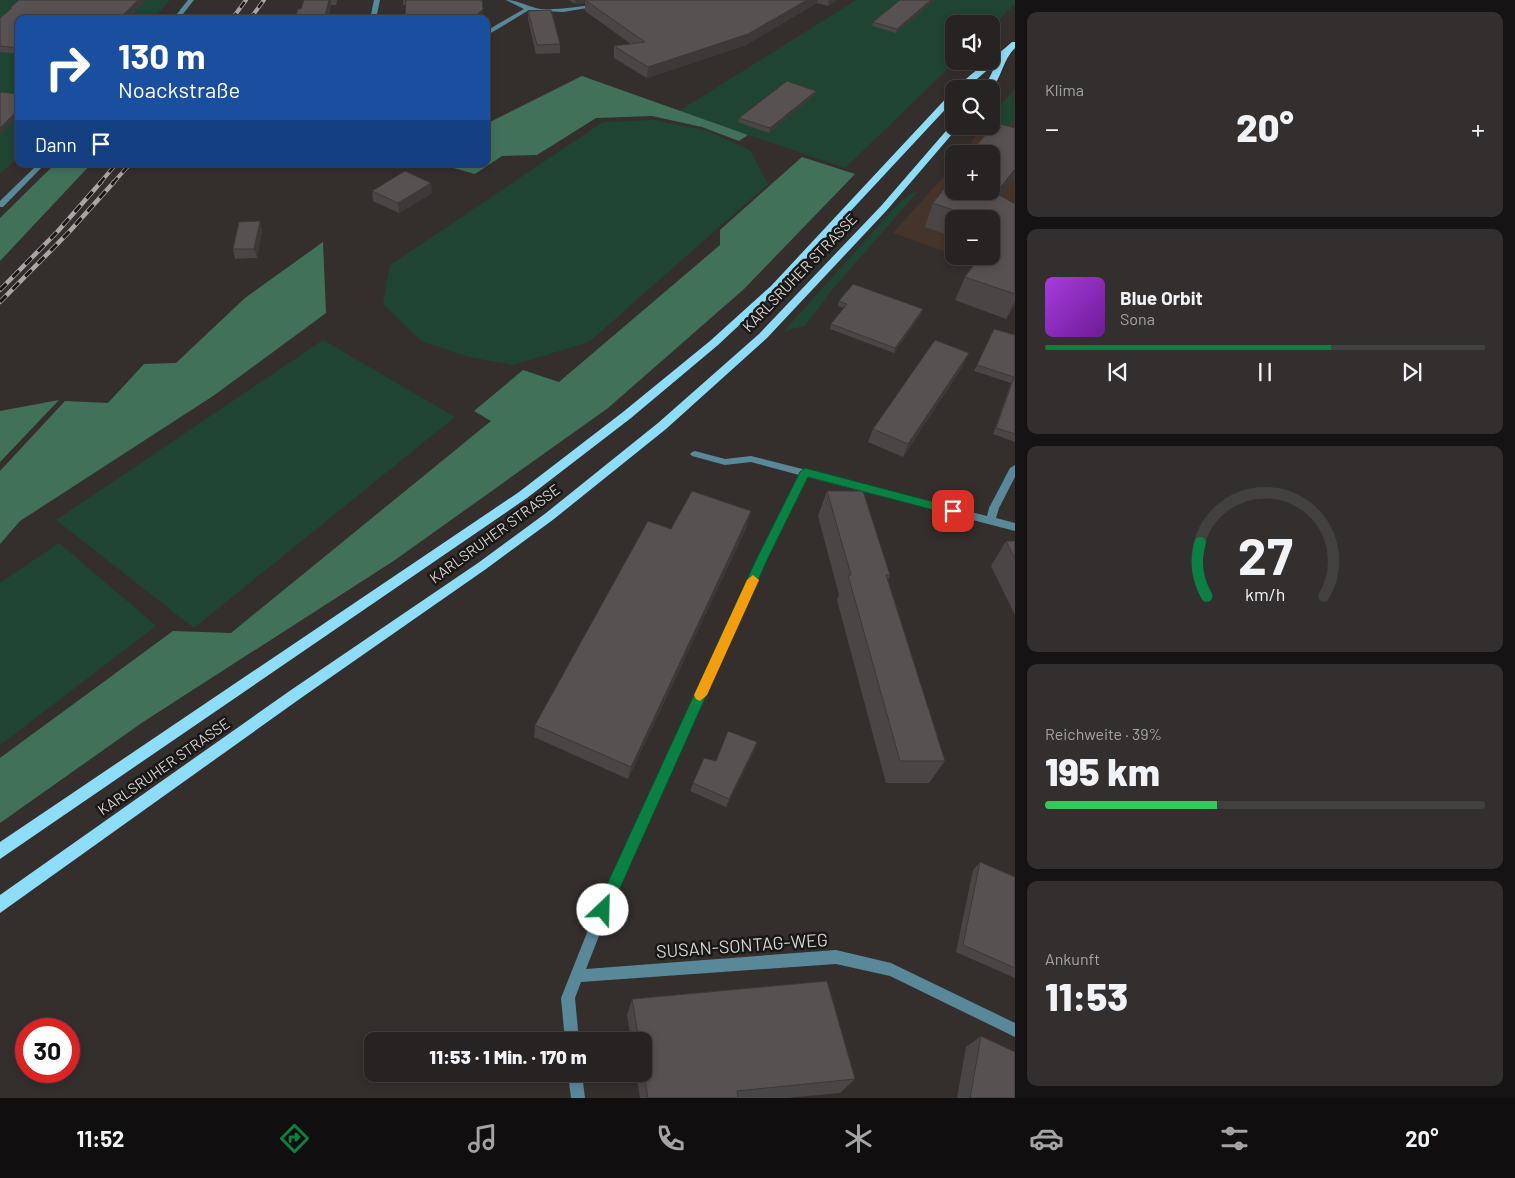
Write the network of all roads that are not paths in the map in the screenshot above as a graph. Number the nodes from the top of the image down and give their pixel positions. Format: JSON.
{"nodes":[{"id":1,"x":191,"y":0,"type":"edge"},
{"id":2,"x":376,"y":0,"type":"edge"},
{"id":3,"x":509,"y":0,"type":"edge"},
{"id":4,"x":606,"y":4,"type":"edge"},
{"id":5,"x":529,"y":8,"type":"junction"},
{"id":6,"x":179,"y":15,"type":"edge"},
{"id":7,"x":374,"y":15,"type":"edge"},
{"id":8,"x":490,"y":32,"type":"edge"},
{"id":9,"x":1015,"y":44,"type":"edge"},
{"id":10,"x":1004,"y":55,"type":"junction"},
{"id":11,"x":968,"y":80,"type":"edge"},
{"id":12,"x":994,"y":80,"type":"edge"},
{"id":13,"x":945,"y":105,"type":"edge"},
{"id":14,"x":947,"y":135,"type":"edge"},
{"id":15,"x":39,"y":167,"type":"edge"},
{"id":16,"x":0,"y":205,"type":"edge"},
{"id":17,"x":695,"y":454,"type":"dead end"},
{"id":18,"x":1015,"y":468,"type":"edge"},
{"id":19,"x":805,"y":472,"type":"junction"},
{"id":20,"x":990,"y":521,"type":"junction"},
{"id":21,"x":1015,"y":527,"type":"edge"},
{"id":22,"x":0,"y":851,"type":"edge"},
{"id":23,"x":0,"y":905,"type":"edge"},
{"id":24,"x":577,"y":976,"type":"junction"},
{"id":25,"x":1015,"y":1030,"type":"edge"},
{"id":26,"x":571,"y":1032,"type":"edge"},
{"id":27,"x":576,"y":1082,"type":"edge"},
{"id":28,"x":578,"y":1098,"type":"edge"}],
"edges":[{"from":1,"to":6,"type":"street"},
{"from":2,"to":7,"type":"street"},
{"from":3,"to":5,"type":"street"},
{"from":4,"to":5,"type":"street"},
{"from":5,"to":8,"type":"street"},
{"from":9,"to":10,"type":"main road"},
{"from":10,"to":11,"type":"main road"},
{"from":10,"to":12,"type":"main road"},
{"from":13,"to":22,"type":"main road","name":"KARLSRUHER STRASSE"},
{"from":14,"to":23,"type":"main road","name":"KARLSRUHER STRASSE"},
{"from":15,"to":16,"type":"street"},
{"from":17,"to":19,"type":"street"},
{"from":18,"to":20,"type":"street"},
{"from":19,"to":20,"type":"street"},
{"from":19,"to":24,"type":"street"},
{"from":20,"to":21,"type":"street"},
{"from":24,"to":25,"type":"street","name":"SUSAN-SONTAG-WEG"},
{"from":24,"to":26,"type":"street"},
{"from":27,"to":28,"type":"street"}]}
